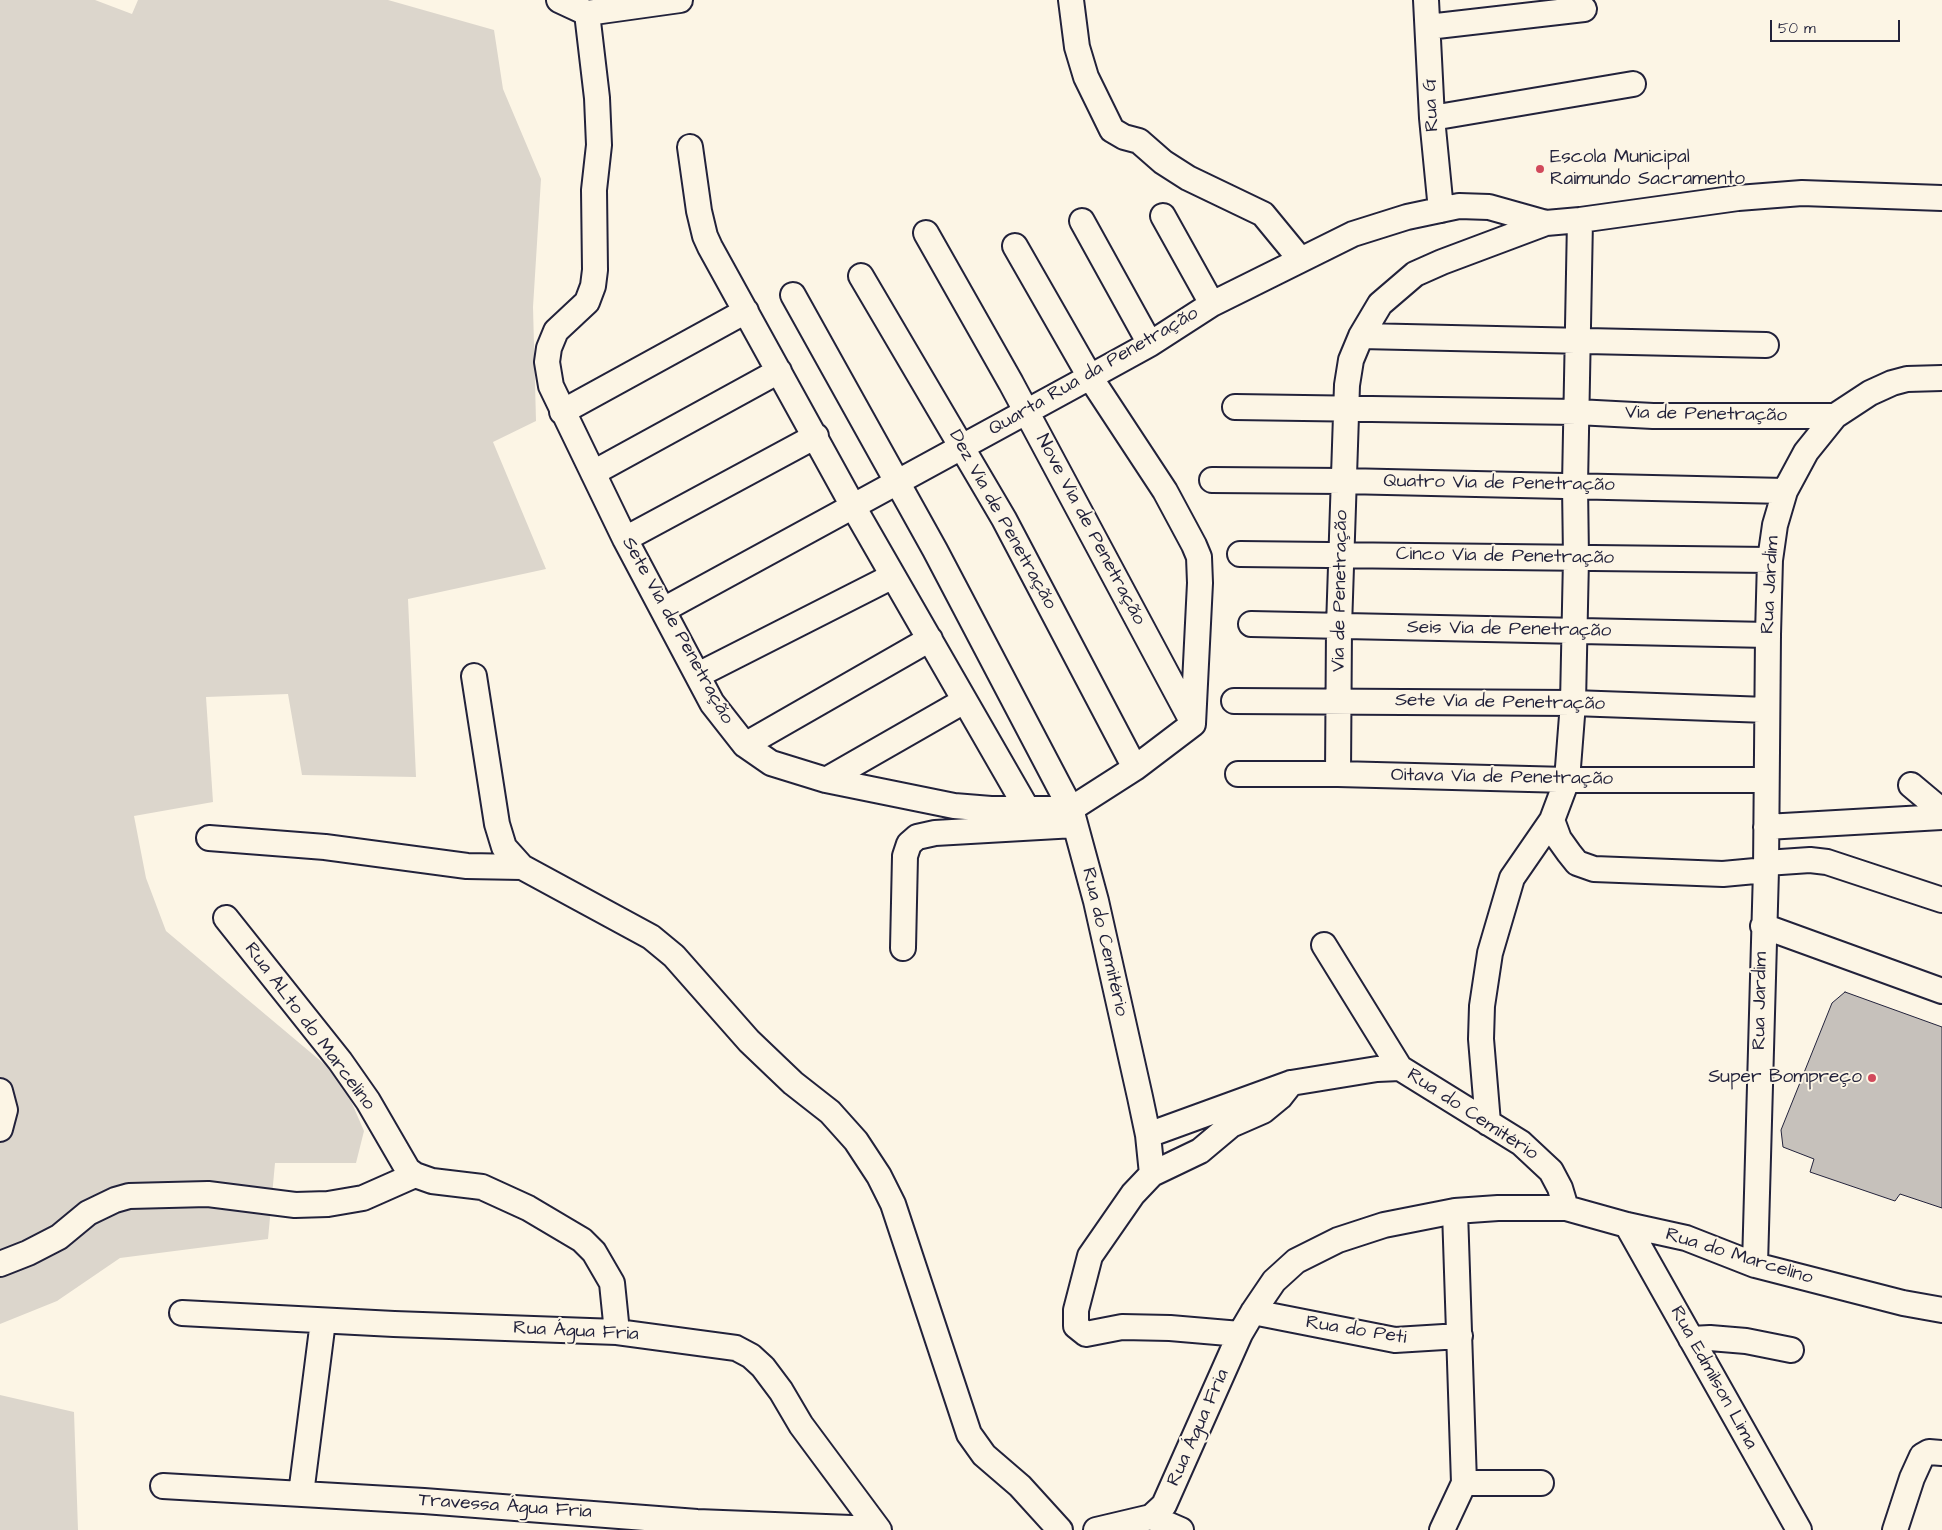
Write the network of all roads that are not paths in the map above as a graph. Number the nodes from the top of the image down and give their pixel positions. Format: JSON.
{"nodes":[{"id":1,"x":559,"y":0,"type":"edge"},
{"id":2,"x":680,"y":0,"type":"edge"},
{"id":3,"x":1071,"y":0,"type":"edge"},
{"id":4,"x":1426,"y":0,"type":"edge"},
{"id":5,"x":1584,"y":10,"type":"dead end"},
{"id":6,"x":587,"y":13,"type":"junction"},
{"id":7,"x":1428,"y":27,"type":"junction"},
{"id":8,"x":1633,"y":84,"type":"dead end"},
{"id":9,"x":1432,"y":118,"type":"junction"},
{"id":10,"x":690,"y":148,"type":"dead end"},
{"id":11,"x":1942,"y":198,"type":"edge"},
{"id":12,"x":1440,"y":210,"type":"junction"},
{"id":13,"x":1163,"y":216,"type":"dead end"},
{"id":14,"x":1580,"y":220,"type":"junction"},
{"id":15,"x":1082,"y":221,"type":"dead end"},
{"id":16,"x":1546,"y":223,"type":"junction"},
{"id":17,"x":926,"y":233,"type":"dead end"},
{"id":18,"x":1014,"y":246,"type":"dead end"},
{"id":19,"x":1300,"y":259,"type":"junction"},
{"id":20,"x":861,"y":276,"type":"dead end"},
{"id":21,"x":794,"y":295,"type":"dead end"},
{"id":22,"x":1212,"y":304,"type":"junction"},
{"id":23,"x":746,"y":311,"type":"junction"},
{"id":24,"x":1361,"y":336,"type":"junction"},
{"id":25,"x":1577,"y":340,"type":"junction"},
{"id":26,"x":1150,"y":344,"type":"junction"},
{"id":27,"x":1766,"y":345,"type":"dead end"},
{"id":28,"x":779,"y":371,"type":"junction"},
{"id":29,"x":1090,"y":377,"type":"junction"},
{"id":30,"x":1942,"y":378,"type":"edge"},
{"id":31,"x":1235,"y":407,"type":"dead end"},
{"id":32,"x":1345,"y":408,"type":"junction"},
{"id":33,"x":562,"y":412,"type":"junction"},
{"id":34,"x":1026,"y":412,"type":"junction"},
{"id":35,"x":1577,"y":412,"type":"junction"},
{"id":36,"x":1835,"y":416,"type":"junction"},
{"id":37,"x":816,"y":436,"type":"junction"},
{"id":38,"x":963,"y":447,"type":"junction"},
{"id":39,"x":593,"y":473,"type":"junction"},
{"id":40,"x":1212,"y":480,"type":"dead end"},
{"id":41,"x":1343,"y":481,"type":"junction"},
{"id":42,"x":897,"y":482,"type":"junction"},
{"id":43,"x":1575,"y":485,"type":"junction"},
{"id":44,"x":1785,"y":491,"type":"junction"},
{"id":45,"x":854,"y":508,"type":"junction"},
{"id":46,"x":625,"y":539,"type":"junction"},
{"id":47,"x":1240,"y":554,"type":"dead end"},
{"id":48,"x":1341,"y":556,"type":"junction"},
{"id":49,"x":1576,"y":558,"type":"junction"},
{"id":50,"x":1770,"y":560,"type":"junction"},
{"id":51,"x":893,"y":576,"type":"junction"},
{"id":52,"x":663,"y":610,"type":"junction"},
{"id":53,"x":1251,"y":624,"type":"dead end"},
{"id":54,"x":1339,"y":627,"type":"junction"},
{"id":55,"x":1574,"y":632,"type":"junction"},
{"id":56,"x":1768,"y":635,"type":"junction"},
{"id":57,"x":930,"y":639,"type":"junction"},
{"id":58,"x":698,"y":675,"type":"junction"},
{"id":59,"x":474,"y":676,"type":"dead end"},
{"id":60,"x":964,"y":700,"type":"junction"},
{"id":61,"x":1234,"y":701,"type":"dead end"},
{"id":62,"x":1338,"y":701,"type":"junction"},
{"id":63,"x":1573,"y":703,"type":"junction"},
{"id":64,"x":1766,"y":710,"type":"junction"},
{"id":65,"x":1193,"y":724,"type":"junction"},
{"id":66,"x":745,"y":745,"type":"junction"},
{"id":67,"x":1135,"y":768,"type":"junction"},
{"id":68,"x":1238,"y":774,"type":"dead end"},
{"id":69,"x":1338,"y":774,"type":"junction"},
{"id":70,"x":826,"y":780,"type":"junction"},
{"id":71,"x":1567,"y":780,"type":"junction"},
{"id":72,"x":1765,"y":780,"type":"junction"},
{"id":73,"x":1912,"y":785,"type":"dead end"},
{"id":74,"x":1026,"y":807,"type":"junction"},
{"id":75,"x":1942,"y":811,"type":"edge"},
{"id":76,"x":1073,"y":817,"type":"junction"},
{"id":77,"x":1942,"y":817,"type":"edge"},
{"id":78,"x":1552,"y":820,"type":"junction"},
{"id":79,"x":1766,"y":827,"type":"junction"},
{"id":80,"x":209,"y":838,"type":"dead end"},
{"id":81,"x":1766,"y":866,"type":"junction"},
{"id":82,"x":522,"y":867,"type":"junction"},
{"id":83,"x":1942,"y":900,"type":"edge"},
{"id":84,"x":226,"y":918,"type":"dead end"},
{"id":85,"x":1763,"y":926,"type":"junction"},
{"id":86,"x":1324,"y":945,"type":"dead end"},
{"id":87,"x":903,"y":948,"type":"dead end"},
{"id":88,"x":1942,"y":991,"type":"edge"},
{"id":89,"x":1400,"y":1068,"type":"junction"},
{"id":90,"x":1290,"y":1083,"type":"junction"},
{"id":91,"x":0,"y":1091,"type":"edge"},
{"id":92,"x":1488,"y":1122,"type":"junction"},
{"id":93,"x":0,"y":1129,"type":"edge"},
{"id":94,"x":1148,"y":1135,"type":"junction"},
{"id":95,"x":1152,"y":1174,"type":"junction"},
{"id":96,"x":415,"y":1175,"type":"junction"},
{"id":97,"x":1566,"y":1208,"type":"junction"},
{"id":98,"x":1455,"y":1211,"type":"junction"},
{"id":99,"x":1627,"y":1225,"type":"junction"},
{"id":100,"x":0,"y":1264,"type":"edge"},
{"id":101,"x":1755,"y":1265,"type":"junction"},
{"id":102,"x":1942,"y":1310,"type":"edge"},
{"id":103,"x":1253,"y":1312,"type":"junction"},
{"id":104,"x":182,"y":1313,"type":"dead end"},
{"id":105,"x":323,"y":1321,"type":"junction"},
{"id":106,"x":617,"y":1332,"type":"junction"},
{"id":107,"x":1240,"y":1334,"type":"junction"},
{"id":108,"x":1460,"y":1336,"type":"junction"},
{"id":109,"x":1691,"y":1339,"type":"junction"},
{"id":110,"x":1791,"y":1350,"type":"dead end"},
{"id":111,"x":1942,"y":1452,"type":"edge"},
{"id":112,"x":1541,"y":1483,"type":"dead end"},
{"id":113,"x":163,"y":1486,"type":"dead end"},
{"id":114,"x":1460,"y":1490,"type":"junction"},
{"id":115,"x":301,"y":1494,"type":"junction"},
{"id":116,"x":1151,"y":1518,"type":"junction"},
{"id":117,"x":878,"y":1530,"type":"edge"},
{"id":118,"x":1060,"y":1530,"type":"edge"},
{"id":119,"x":1096,"y":1530,"type":"edge"},
{"id":120,"x":1181,"y":1530,"type":"edge"},
{"id":121,"x":1442,"y":1530,"type":"edge"},
{"id":122,"x":1460,"y":1530,"type":"edge"},
{"id":123,"x":1799,"y":1530,"type":"edge"},
{"id":124,"x":1896,"y":1530,"type":"edge"}],
"edges":[{"from":1,"to":6,"type":"street"},
{"from":2,"to":6,"type":"street"},
{"from":3,"to":19,"type":"street"},
{"from":4,"to":7,"type":"street","name":"Rua G"},
{"from":5,"to":7,"type":"street"},
{"from":6,"to":33,"type":"street","name":"Sete Via de Penetração"},
{"from":7,"to":9,"type":"street","name":"Rua G"},
{"from":8,"to":9,"type":"street"},
{"from":9,"to":12,"type":"street","name":"Rua G"},
{"from":10,"to":23,"type":"street"},
{"from":11,"to":14,"type":"street","name":"Via de Penetração"},
{"from":12,"to":16,"type":"street","name":"Quarta Rua da Penetração"},
{"from":12,"to":19,"type":"street","name":"Quarta Rua da Penetração"},
{"from":13,"to":22,"type":"street"},
{"from":14,"to":16,"type":"street","name":"Via de Penetração"},
{"from":14,"to":25,"type":"street"},
{"from":15,"to":26,"type":"street"},
{"from":16,"to":24,"type":"street","name":"Via de Penetração"},
{"from":17,"to":34,"type":"street","name":"Nove Via de Penetração"},
{"from":18,"to":29,"type":"street"},
{"from":19,"to":22,"type":"street","name":"Quarta Rua da Penetração"},
{"from":20,"to":38,"type":"street","name":"Dez Via de Penetração"},
{"from":21,"to":42,"type":"street","name":"Rua do Cemitério"},
{"from":22,"to":26,"type":"street","name":"Quarta Rua da Penetração"},
{"from":23,"to":28,"type":"street"},
{"from":23,"to":33,"type":"street"},
{"from":24,"to":25,"type":"street"},
{"from":24,"to":32,"type":"street","name":"Via de Penetração"},
{"from":25,"to":27,"type":"street"},
{"from":25,"to":35,"type":"street"},
{"from":26,"to":29,"type":"street","name":"Quarta Rua da Penetração"},
{"from":28,"to":37,"type":"street"},
{"from":28,"to":39,"type":"street"},
{"from":29,"to":34,"type":"street","name":"Quarta Rua da Penetração"},
{"from":29,"to":65,"type":"street"},
{"from":30,"to":36,"type":"street","name":"Rua Jardim"},
{"from":31,"to":32,"type":"street","name":"Via de Penetração"},
{"from":32,"to":35,"type":"street","name":"Via de Penetração"},
{"from":32,"to":41,"type":"street","name":"Via de Penetração"},
{"from":33,"to":39,"type":"street","name":"Sete Via de Penetração"},
{"from":34,"to":38,"type":"street","name":"Quarta Rua da Penetração"},
{"from":34,"to":65,"type":"street","name":"Nove Via de Penetração"},
{"from":35,"to":36,"type":"street","name":"Via de Penetração"},
{"from":35,"to":43,"type":"street"},
{"from":36,"to":44,"type":"street","name":"Rua Jardim"},
{"from":37,"to":45,"type":"street"},
{"from":37,"to":46,"type":"street"},
{"from":38,"to":42,"type":"street","name":"Quarta Rua da Penetração"},
{"from":38,"to":67,"type":"street","name":"Dez Via de Penetração"},
{"from":39,"to":46,"type":"street","name":"Sete Via de Penetração"},
{"from":40,"to":41,"type":"street","name":"Quatro Via de Penetração"},
{"from":41,"to":43,"type":"street","name":"Quatro Via de Penetração"},
{"from":41,"to":48,"type":"street","name":"Via de Penetração"},
{"from":42,"to":45,"type":"street","name":"Quarta Rua da Penetração"},
{"from":42,"to":76,"type":"street","name":"Rua do Cemitério"},
{"from":43,"to":44,"type":"street","name":"Quatro Via de Penetração"},
{"from":43,"to":49,"type":"street"},
{"from":44,"to":50,"type":"street","name":"Rua Jardim"},
{"from":45,"to":51,"type":"street"},
{"from":45,"to":52,"type":"street","name":"Quarta Rua da Penetração"},
{"from":46,"to":52,"type":"street","name":"Sete Via de Penetração"},
{"from":47,"to":48,"type":"street","name":"Cinco Via de Penetração"},
{"from":48,"to":49,"type":"street","name":"Cinco Via de Penetração"},
{"from":48,"to":54,"type":"street","name":"Via de Penetração"},
{"from":49,"to":50,"type":"street","name":"Cinco Via de Penetração"},
{"from":49,"to":55,"type":"street"},
{"from":50,"to":56,"type":"street","name":"Rua Jardim"},
{"from":51,"to":57,"type":"street"},
{"from":51,"to":58,"type":"street"},
{"from":52,"to":58,"type":"street","name":"Sete Via de Penetração"},
{"from":53,"to":54,"type":"street","name":"Seis Via de Penetração"},
{"from":54,"to":55,"type":"street","name":"Seis Via de Penetração"},
{"from":54,"to":62,"type":"street","name":"Via de Penetração"},
{"from":55,"to":56,"type":"street","name":"Seis Via de Penetração"},
{"from":55,"to":63,"type":"street"},
{"from":56,"to":64,"type":"street","name":"Rua Jardim"},
{"from":57,"to":60,"type":"street"},
{"from":57,"to":66,"type":"street"},
{"from":58,"to":66,"type":"street","name":"Sete Via de Penetração"},
{"from":59,"to":82,"type":"street"},
{"from":60,"to":70,"type":"street"},
{"from":60,"to":74,"type":"street"},
{"from":61,"to":62,"type":"street","name":"Sete Via de Penetração"},
{"from":62,"to":63,"type":"street","name":"Sete Via de Penetração"},
{"from":62,"to":69,"type":"street","name":"Via de Penetração"},
{"from":63,"to":64,"type":"street","name":"Sete Via de Penetração"},
{"from":63,"to":71,"type":"street"},
{"from":64,"to":72,"type":"street","name":"Rua Jardim"},
{"from":65,"to":67,"type":"street"},
{"from":66,"to":70,"type":"street","name":"Sete Via de Penetração"},
{"from":67,"to":76,"type":"street"},
{"from":68,"to":69,"type":"street","name":"Oitava Via de Penetração"},
{"from":69,"to":71,"type":"street","name":"Oitava Via de Penetração"},
{"from":70,"to":74,"type":"street","name":"Sete Via de Penetração"},
{"from":71,"to":72,"type":"street","name":"Oitava Via de Penetração"},
{"from":71,"to":78,"type":"street"},
{"from":72,"to":79,"type":"street","name":"Rua Jardim"},
{"from":73,"to":75,"type":"street"},
{"from":74,"to":76,"type":"street","name":"Sete Via de Penetração"},
{"from":76,"to":87,"type":"street"},
{"from":76,"to":94,"type":"street","name":"Rua do Cemitério"},
{"from":77,"to":79,"type":"street"},
{"from":78,"to":81,"type":"street"},
{"from":78,"to":92,"type":"street"},
{"from":79,"to":81,"type":"street","name":"Rua Jardim"},
{"from":80,"to":82,"type":"street"},
{"from":81,"to":83,"type":"street"},
{"from":81,"to":85,"type":"street","name":"Rua Jardim"},
{"from":82,"to":118,"type":"street"},
{"from":84,"to":96,"type":"street","name":"Rua ALto do Marcelino"},
{"from":85,"to":88,"type":"street"},
{"from":85,"to":101,"type":"street","name":"Rua Jardim"},
{"from":86,"to":89,"type":"street"},
{"from":89,"to":90,"type":"street","name":"Rua do Cemitério"},
{"from":89,"to":92,"type":"street","name":"Rua do Cemitério"},
{"from":90,"to":94,"type":"street","name":"Rua do Cemitério"},
{"from":90,"to":95,"type":"street"},
{"from":91,"to":93,"type":"street"},
{"from":92,"to":97,"type":"street","name":"Rua do Cemitério"},
{"from":94,"to":95,"type":"street","name":"Rua do Cemitério"},
{"from":95,"to":107,"type":"street"},
{"from":96,"to":100,"type":"street"},
{"from":96,"to":106,"type":"street"},
{"from":97,"to":98,"type":"street","name":"Rua do Marcelino"},
{"from":97,"to":99,"type":"street","name":"Rua do Marcelino"},
{"from":98,"to":103,"type":"street","name":"Rua Água Fria"},
{"from":98,"to":108,"type":"street"},
{"from":99,"to":101,"type":"street","name":"Rua do Marcelino"},
{"from":99,"to":109,"type":"street","name":"Rua Edmilson Lima"},
{"from":101,"to":102,"type":"street","name":"Rua do Marcelino"},
{"from":103,"to":107,"type":"street","name":"Rua Água Fria"},
{"from":103,"to":108,"type":"street","name":"Rua do Peti"},
{"from":104,"to":105,"type":"street","name":"Rua Água Fria"},
{"from":105,"to":106,"type":"street","name":"Rua Água Fria"},
{"from":105,"to":115,"type":"street"},
{"from":106,"to":117,"type":"street","name":"Rua Água Fria"},
{"from":107,"to":116,"type":"street","name":"Rua Água Fria"},
{"from":108,"to":114,"type":"street"},
{"from":109,"to":110,"type":"street"},
{"from":109,"to":123,"type":"street","name":"Rua Edmilson Lima"},
{"from":111,"to":124,"type":"street"},
{"from":112,"to":114,"type":"street"},
{"from":113,"to":115,"type":"street","name":"Travessa Água Fria"},
{"from":114,"to":121,"type":"street"},
{"from":114,"to":122,"type":"street"},
{"from":115,"to":117,"type":"street","name":"Travessa Água Fria"},
{"from":116,"to":119,"type":"street"},
{"from":116,"to":120,"type":"street"}]}
